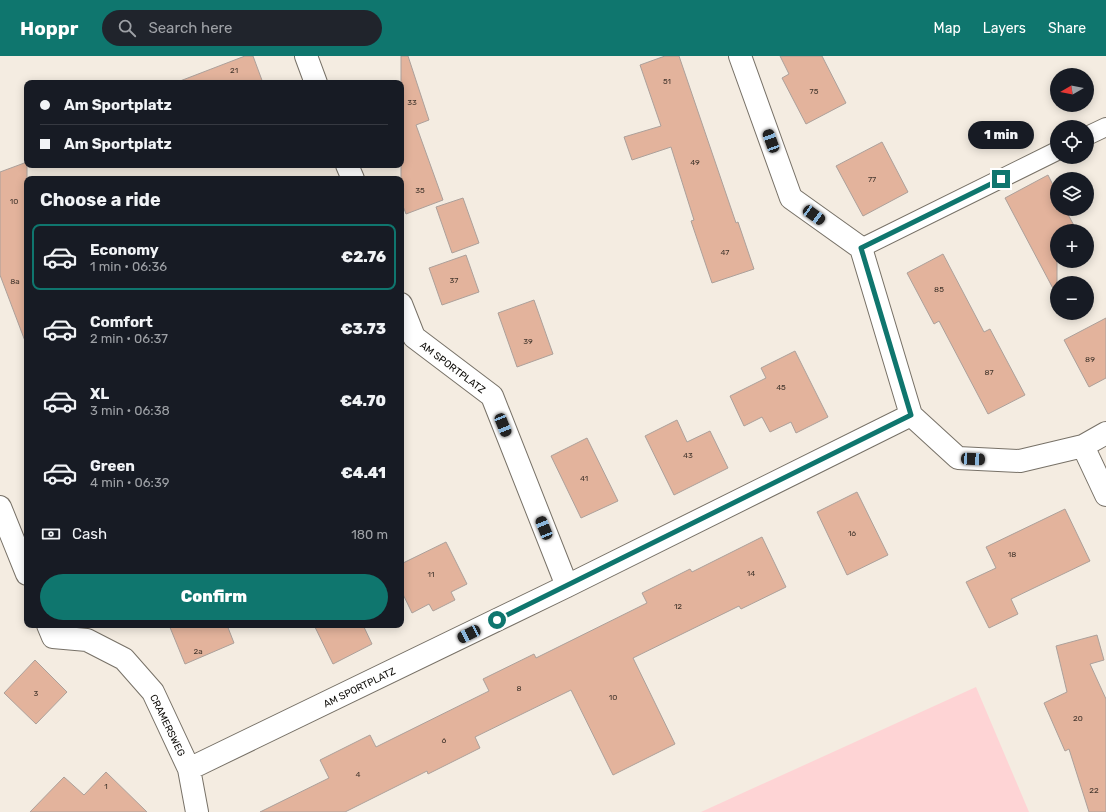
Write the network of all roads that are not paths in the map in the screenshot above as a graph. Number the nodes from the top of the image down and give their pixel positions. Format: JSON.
{"nodes":[{"id":1,"x":306,"y":56,"type":"edge"},
{"id":2,"x":740,"y":56,"type":"edge"},
{"id":3,"x":315,"y":80,"type":"edge"},
{"id":4,"x":1106,"y":127,"type":"edge"},
{"id":5,"x":1094,"y":133,"type":"edge"},
{"id":6,"x":1050,"y":154,"type":"edge"},
{"id":7,"x":861,"y":248,"type":"junction"},
{"id":8,"x":404,"y":312,"type":"edge"},
{"id":9,"x":911,"y":415,"type":"junction"},
{"id":10,"x":1106,"y":433,"type":"edge"},
{"id":11,"x":1083,"y":446,"type":"junction"},
{"id":12,"x":1106,"y":495,"type":"edge"},
{"id":13,"x":0,"y":507,"type":"edge"},
{"id":14,"x":24,"y":567,"type":"edge"},
{"id":15,"x":567,"y":586,"type":"junction"},
{"id":16,"x":49,"y":628,"type":"edge"},
{"id":17,"x":189,"y":769,"type":"junction"},
{"id":18,"x":197,"y":812,"type":"edge"}],
"edges":[{"from":1,"to":3,"type":"street"},
{"from":2,"to":7,"type":"street"},
{"from":4,"to":5,"type":"lane"},
{"from":6,"to":7,"type":"lane"},
{"from":7,"to":9,"type":"street"},
{"from":8,"to":15,"type":"street","name":"AM SPORTPLATZ"},
{"from":9,"to":11,"type":"street"},
{"from":9,"to":15,"type":"street","name":"AM SPORTPLATZ"},
{"from":10,"to":11,"type":"street"},
{"from":11,"to":12,"type":"street"},
{"from":13,"to":14,"type":"street"},
{"from":15,"to":17,"type":"street","name":"AM SPORTPLATZ"},
{"from":16,"to":17,"type":"street","name":"CRAMERSWEG"},
{"from":17,"to":18,"type":"street"}]}
